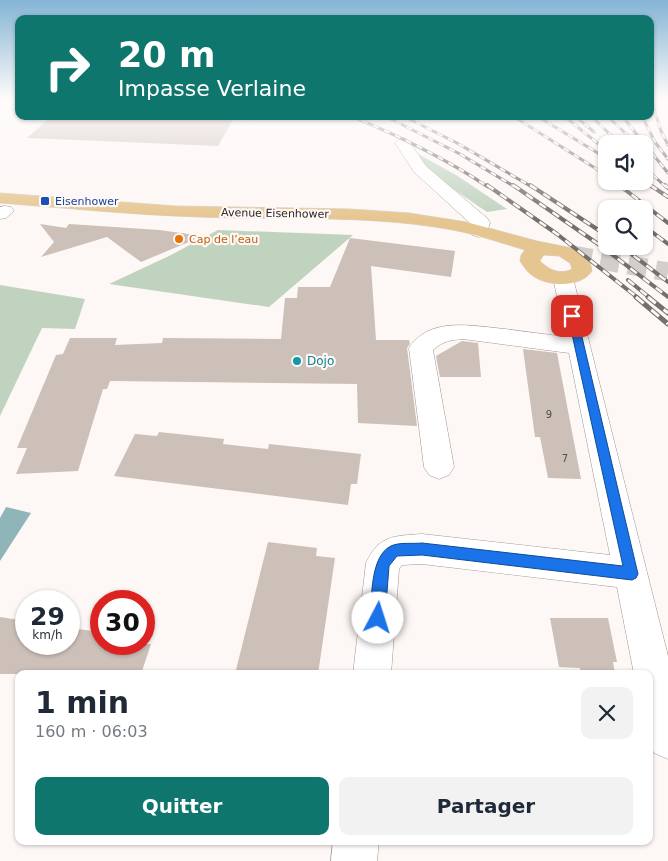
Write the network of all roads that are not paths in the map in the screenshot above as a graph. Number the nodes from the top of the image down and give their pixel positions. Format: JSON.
{"nodes":[{"id":1,"x":402,"y":144,"type":"dead end"},
{"id":2,"x":1,"y":208,"type":"edge"},
{"id":3,"x":479,"y":231,"type":"junction"},
{"id":4,"x":538,"y":255,"type":"junction"},
{"id":5,"x":562,"y":278,"type":"joint"},
{"id":6,"x":580,"y":346,"type":"junction"},
{"id":7,"x":440,"y":467,"type":"dead end"},
{"id":8,"x":632,"y":574,"type":"junction"},
{"id":9,"x":372,"y":670,"type":"edge"},
{"id":10,"x":653,"y":670,"type":"edge"},
{"id":11,"x":653,"y":670,"type":"edge"},
{"id":12,"x":668,"y":739,"type":"edge"},
{"id":13,"x":356,"y":845,"type":"edge"},
{"id":14,"x":354,"y":861,"type":"edge"}],
"edges":[{"from":1,"to":3,"type":"street"},
{"from":2,"to":3,"type":"main road","name":"Avenue Eisenhower"},
{"from":2,"to":4,"type":"main road","name":"Avenue Eisenhower"},
{"from":3,"to":4,"type":"main road","name":"Avenue Eisenhower"},
{"from":4,"to":5,"type":"main road"},
{"from":5,"to":6,"type":"street"},
{"from":6,"to":7,"type":"street"},
{"from":6,"to":8,"type":"street"},
{"from":8,"to":9,"type":"street"},
{"from":8,"to":10,"type":"street"},
{"from":11,"to":12,"type":"street"},
{"from":13,"to":14,"type":"street"}]}
